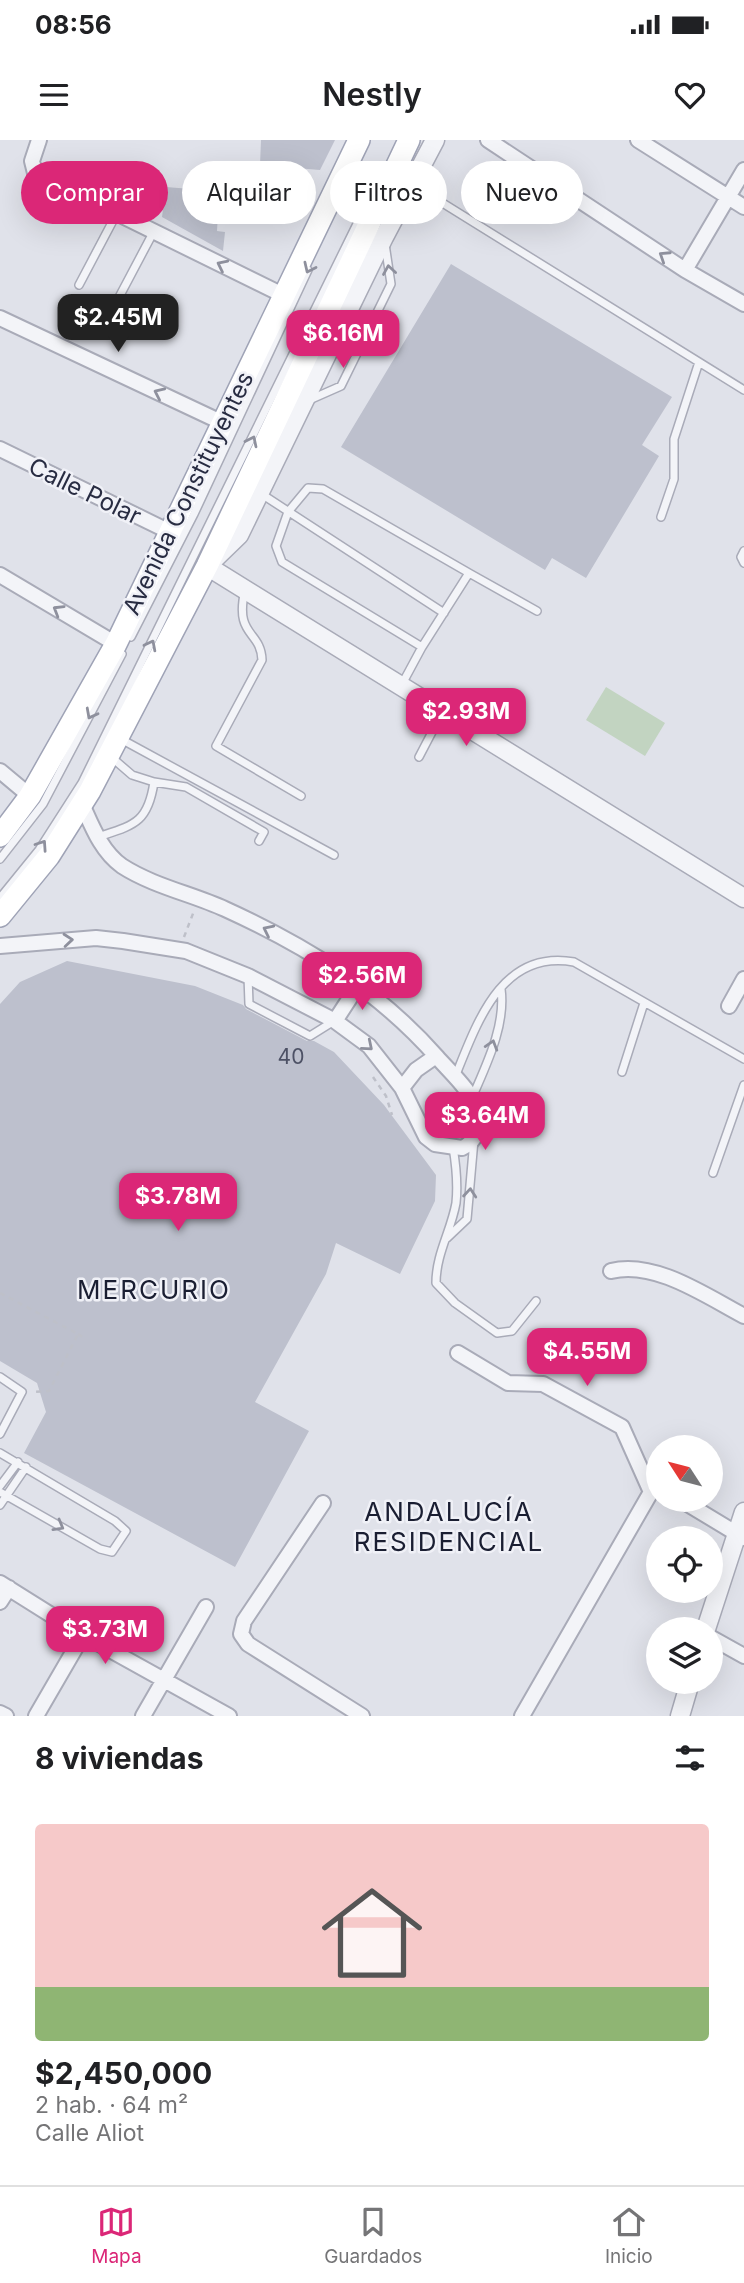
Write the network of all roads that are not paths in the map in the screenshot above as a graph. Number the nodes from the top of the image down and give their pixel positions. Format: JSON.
{"nodes":[{"id":1,"x":39,"y":140,"type":"edge"},
{"id":2,"x":359,"y":140,"type":"edge"},
{"id":3,"x":409,"y":140,"type":"edge"},
{"id":4,"x":435,"y":140,"type":"edge"},
{"id":5,"x":488,"y":140,"type":"edge"},
{"id":6,"x":638,"y":140,"type":"edge"},
{"id":7,"x":33,"y":161,"type":"edge"},
{"id":8,"x":424,"y":161,"type":"edge"},
{"id":9,"x":744,"y":170,"type":"edge"},
{"id":10,"x":728,"y":197,"type":"junction"},
{"id":11,"x":447,"y":206,"type":"edge"},
{"id":12,"x":744,"y":207,"type":"edge"},
{"id":13,"x":111,"y":224,"type":"edge"},
{"id":14,"x":139,"y":224,"type":"edge"},
{"id":15,"x":357,"y":224,"type":"edge"},
{"id":16,"x":391,"y":224,"type":"edge"},
{"id":17,"x":153,"y":231,"type":"junction"},
{"id":18,"x":384,"y":237,"type":"junction"},
{"id":19,"x":314,"y":256,"type":"dead end"},
{"id":20,"x":685,"y":270,"type":"junction"},
{"id":21,"x":79,"y":285,"type":"dead end"},
{"id":22,"x":283,"y":295,"type":"junction"},
{"id":23,"x":117,"y":301,"type":"dead end"},
{"id":24,"x":744,"y":304,"type":"edge"},
{"id":25,"x":0,"y":318,"type":"edge"},
{"id":26,"x":699,"y":362,"type":"junction"},
{"id":27,"x":744,"y":390,"type":"edge"},
{"id":28,"x":307,"y":402,"type":"junction"},
{"id":29,"x":221,"y":422,"type":"junction"},
{"id":30,"x":0,"y":449,"type":"edge"},
{"id":31,"x":260,"y":493,"type":"junction"},
{"id":32,"x":288,"y":512,"type":"junction"},
{"id":33,"x":661,"y":517,"type":"dead end"},
{"id":34,"x":170,"y":532,"type":"junction"},
{"id":35,"x":744,"y":551,"type":"edge"},
{"id":36,"x":744,"y":563,"type":"edge"},
{"id":37,"x":207,"y":566,"type":"junction"},
{"id":38,"x":470,"y":573,"type":"junction"},
{"id":39,"x":0,"y":575,"type":"edge"},
{"id":40,"x":245,"y":590,"type":"junction"},
{"id":41,"x":537,"y":611,"type":"dead end"},
{"id":42,"x":444,"y":613,"type":"junction"},
{"id":43,"x":116,"y":644,"type":"junction"},
{"id":44,"x":422,"y":647,"type":"junction"},
{"id":45,"x":401,"y":686,"type":"junction"},
{"id":46,"x":443,"y":711,"type":"junction"},
{"id":47,"x":114,"y":746,"type":"junction"},
{"id":48,"x":419,"y":757,"type":"dead end"},
{"id":49,"x":0,"y":771,"type":"edge"},
{"id":50,"x":153,"y":782,"type":"junction"},
{"id":51,"x":30,"y":796,"type":"junction"},
{"id":52,"x":301,"y":796,"type":"dead end"},
{"id":53,"x":82,"y":804,"type":"junction"},
{"id":54,"x":0,"y":835,"type":"edge"},
{"id":55,"x":97,"y":837,"type":"junction"},
{"id":56,"x":259,"y":841,"type":"dead end"},
{"id":57,"x":334,"y":855,"type":"dead end"},
{"id":58,"x":0,"y":859,"type":"edge"},
{"id":59,"x":0,"y":898,"type":"edge"},
{"id":60,"x":744,"y":898,"type":"edge"},
{"id":61,"x":0,"y":916,"type":"edge"},
{"id":62,"x":0,"y":946,"type":"edge"},
{"id":63,"x":248,"y":976,"type":"junction"},
{"id":64,"x":744,"y":979,"type":"edge"},
{"id":65,"x":359,"y":984,"type":"junction"},
{"id":66,"x":501,"y":989,"type":"junction"},
{"id":67,"x":644,"y":1003,"type":"junction"},
{"id":68,"x":729,"y":1006,"type":"dead end"},
{"id":69,"x":335,"y":1021,"type":"junction"},
{"id":70,"x":436,"y":1056,"type":"junction"},
{"id":71,"x":744,"y":1059,"type":"edge"},
{"id":72,"x":622,"y":1072,"type":"dead end"},
{"id":73,"x":455,"y":1077,"type":"junction"},
{"id":74,"x":744,"y":1085,"type":"edge"},
{"id":75,"x":402,"y":1088,"type":"junction"},
{"id":76,"x":472,"y":1099,"type":"junction"},
{"id":77,"x":475,"y":1137,"type":"junction"},
{"id":78,"x":453,"y":1147,"type":"junction"},
{"id":79,"x":713,"y":1173,"type":"dead end"},
{"id":80,"x":446,"y":1238,"type":"junction"},
{"id":81,"x":611,"y":1271,"type":"dead end"},
{"id":82,"x":536,"y":1301,"type":"dead end"},
{"id":83,"x":744,"y":1316,"type":"edge"},
{"id":84,"x":458,"y":1353,"type":"dead end"},
{"id":85,"x":0,"y":1377,"type":"edge"},
{"id":86,"x":0,"y":1434,"type":"edge"},
{"id":87,"x":0,"y":1452,"type":"edge"},
{"id":88,"x":18,"y":1462,"type":"junction"},
{"id":89,"x":26,"y":1467,"type":"junction"},
{"id":90,"x":646,"y":1475,"type":"edge"},
{"id":91,"x":0,"y":1486,"type":"edge"},
{"id":92,"x":3,"y":1494,"type":"edge"},
{"id":93,"x":323,"y":1503,"type":"dead end"},
{"id":94,"x":0,"y":1505,"type":"edge"},
{"id":95,"x":646,"y":1505,"type":"edge"},
{"id":96,"x":701,"y":1512,"type":"edge"},
{"id":97,"x":744,"y":1512,"type":"edge"},
{"id":98,"x":740,"y":1535,"type":"edge"},
{"id":99,"x":4,"y":1585,"type":"edge"},
{"id":100,"x":0,"y":1602,"type":"edge"},
{"id":101,"x":206,"y":1607,"type":"dead end"},
{"id":102,"x":710,"y":1617,"type":"edge"},
{"id":103,"x":83,"y":1635,"type":"junction"},
{"id":104,"x":723,"y":1644,"type":"edge"},
{"id":105,"x":744,"y":1656,"type":"edge"},
{"id":106,"x":165,"y":1678,"type":"junction"},
{"id":107,"x":686,"y":1694,"type":"edge"},
{"id":108,"x":0,"y":1713,"type":"edge"},
{"id":109,"x":6,"y":1716,"type":"edge"},
{"id":110,"x":36,"y":1716,"type":"edge"},
{"id":111,"x":143,"y":1716,"type":"edge"},
{"id":112,"x":229,"y":1716,"type":"edge"},
{"id":113,"x":362,"y":1716,"type":"edge"},
{"id":114,"x":522,"y":1716,"type":"edge"},
{"id":115,"x":680,"y":1716,"type":"edge"}],
"edges":[{"from":1,"to":7,"type":"street"},
{"from":2,"to":22,"type":"main road","name":"Avenida Constituyentes"},
{"from":3,"to":37,"type":"main road","name":"Avenida Constituyentes"},
{"from":4,"to":8,"type":"street","name":"Avenida Constituyentes"},
{"from":20,"to":5,"type":"street","one_way":true},
{"from":6,"to":10,"type":"street"},
{"from":9,"to":10,"type":"street"},
{"from":10,"to":12,"type":"street"},
{"from":10,"to":20,"type":"street"},
{"from":11,"to":26,"type":"lane"},
{"from":13,"to":21,"type":"lane"},
{"from":14,"to":17,"type":"street"},
{"from":59,"to":15,"type":"lane","one_way":true},
{"from":16,"to":18,"type":"street","name":"Avenida Constituyentes"},
{"from":22,"to":17,"type":"street","one_way":true},
{"from":17,"to":23,"type":"lane"},
{"from":18,"to":28,"type":"street","name":"Avenida Constituyentes"},
{"from":28,"to":18,"type":"lane","one_way":true},
{"from":19,"to":58,"type":"lane","one_way":true},
{"from":20,"to":24,"type":"street"},
{"from":22,"to":29,"type":"main road","name":"Avenida Constituyentes"},
{"from":29,"to":25,"type":"street","one_way":true},
{"from":26,"to":27,"type":"lane"},
{"from":26,"to":33,"type":"lane"},
{"from":28,"to":31,"type":"street","name":"Avenida Constituyentes"},
{"from":29,"to":34,"type":"main road","name":"Avenida Constituyentes"},
{"from":30,"to":34,"type":"street","name":"Calle Polar"},
{"from":31,"to":32,"type":"lane"},
{"from":31,"to":37,"type":"street","name":"Avenida Constituyentes"},
{"from":32,"to":38,"type":"lane"},
{"from":32,"to":42,"type":"lane"},
{"from":32,"to":44,"type":"lane"},
{"from":34,"to":43,"type":"main road","name":"Avenida Constituyentes"},
{"from":35,"to":36,"type":"lane"},
{"from":37,"to":40,"type":"street"},
{"from":37,"to":47,"type":"main road","name":"Avenida Constituyentes"},
{"from":38,"to":41,"type":"lane"},
{"from":38,"to":42,"type":"lane"},
{"from":43,"to":39,"type":"street","one_way":true},
{"from":40,"to":45,"type":"street"},
{"from":40,"to":52,"type":"lane"},
{"from":42,"to":44,"type":"lane"},
{"from":43,"to":51,"type":"main road","name":"Avenida Constituyentes"},
{"from":44,"to":45,"type":"lane"},
{"from":45,"to":46,"type":"street"},
{"from":46,"to":48,"type":"lane"},
{"from":46,"to":60,"type":"street"},
{"from":47,"to":50,"type":"lane"},
{"from":47,"to":53,"type":"main road","name":"Avenida Constituyentes"},
{"from":47,"to":57,"type":"lane"},
{"from":49,"to":51,"type":"street"},
{"from":50,"to":55,"type":"lane"},
{"from":50,"to":56,"type":"lane"},
{"from":51,"to":54,"type":"main road","name":"Avenida Constituyentes"},
{"from":53,"to":55,"type":"street"},
{"from":53,"to":61,"type":"main road","name":"Avenida Constituyentes"},
{"from":65,"to":55,"type":"street","one_way":true},
{"from":62,"to":63,"type":"street","one_way":true},
{"from":63,"to":69,"type":"street"},
{"from":63,"to":69,"type":"lane"},
{"from":64,"to":68,"type":"street"},
{"from":65,"to":69,"type":"street"},
{"from":65,"to":70,"type":"street"},
{"from":66,"to":67,"type":"lane"},
{"from":66,"to":73,"type":"lane"},
{"from":76,"to":66,"type":"lane","one_way":true},
{"from":67,"to":71,"type":"lane"},
{"from":67,"to":72,"type":"lane"},
{"from":69,"to":75,"type":"street","one_way":true},
{"from":70,"to":73,"type":"street"},
{"from":70,"to":75,"type":"street"},
{"from":73,"to":76,"type":"street"},
{"from":74,"to":79,"type":"lane"},
{"from":75,"to":78,"type":"street"},
{"from":76,"to":77,"type":"street"},
{"from":77,"to":78,"type":"street"},
{"from":80,"to":77,"type":"lane","one_way":true},
{"from":78,"to":80,"type":"lane"},
{"from":80,"to":82,"type":"lane"},
{"from":81,"to":83,"type":"street"},
{"from":84,"to":90,"type":"street"},
{"from":85,"to":86,"type":"lane"},
{"from":87,"to":88,"type":"lane"},
{"from":88,"to":89,"type":"lane"},
{"from":88,"to":91,"type":"lane"},
{"from":89,"to":92,"type":"lane"},
{"from":92,"to":89,"type":"lane","one_way":true},
{"from":92,"to":94,"type":"lane"},
{"from":93,"to":113,"type":"street"},
{"from":95,"to":114,"type":"street"},
{"from":96,"to":98,"type":"street"},
{"from":97,"to":98,"type":"street"},
{"from":98,"to":102,"type":"street"},
{"from":99,"to":100,"type":"street"},
{"from":99,"to":103,"type":"street"},
{"from":101,"to":106,"type":"street"},
{"from":103,"to":106,"type":"street"},
{"from":103,"to":110,"type":"street"},
{"from":104,"to":105,"type":"street"},
{"from":106,"to":111,"type":"street"},
{"from":106,"to":112,"type":"street"},
{"from":107,"to":115,"type":"street"},
{"from":108,"to":109,"type":"street"}]}
